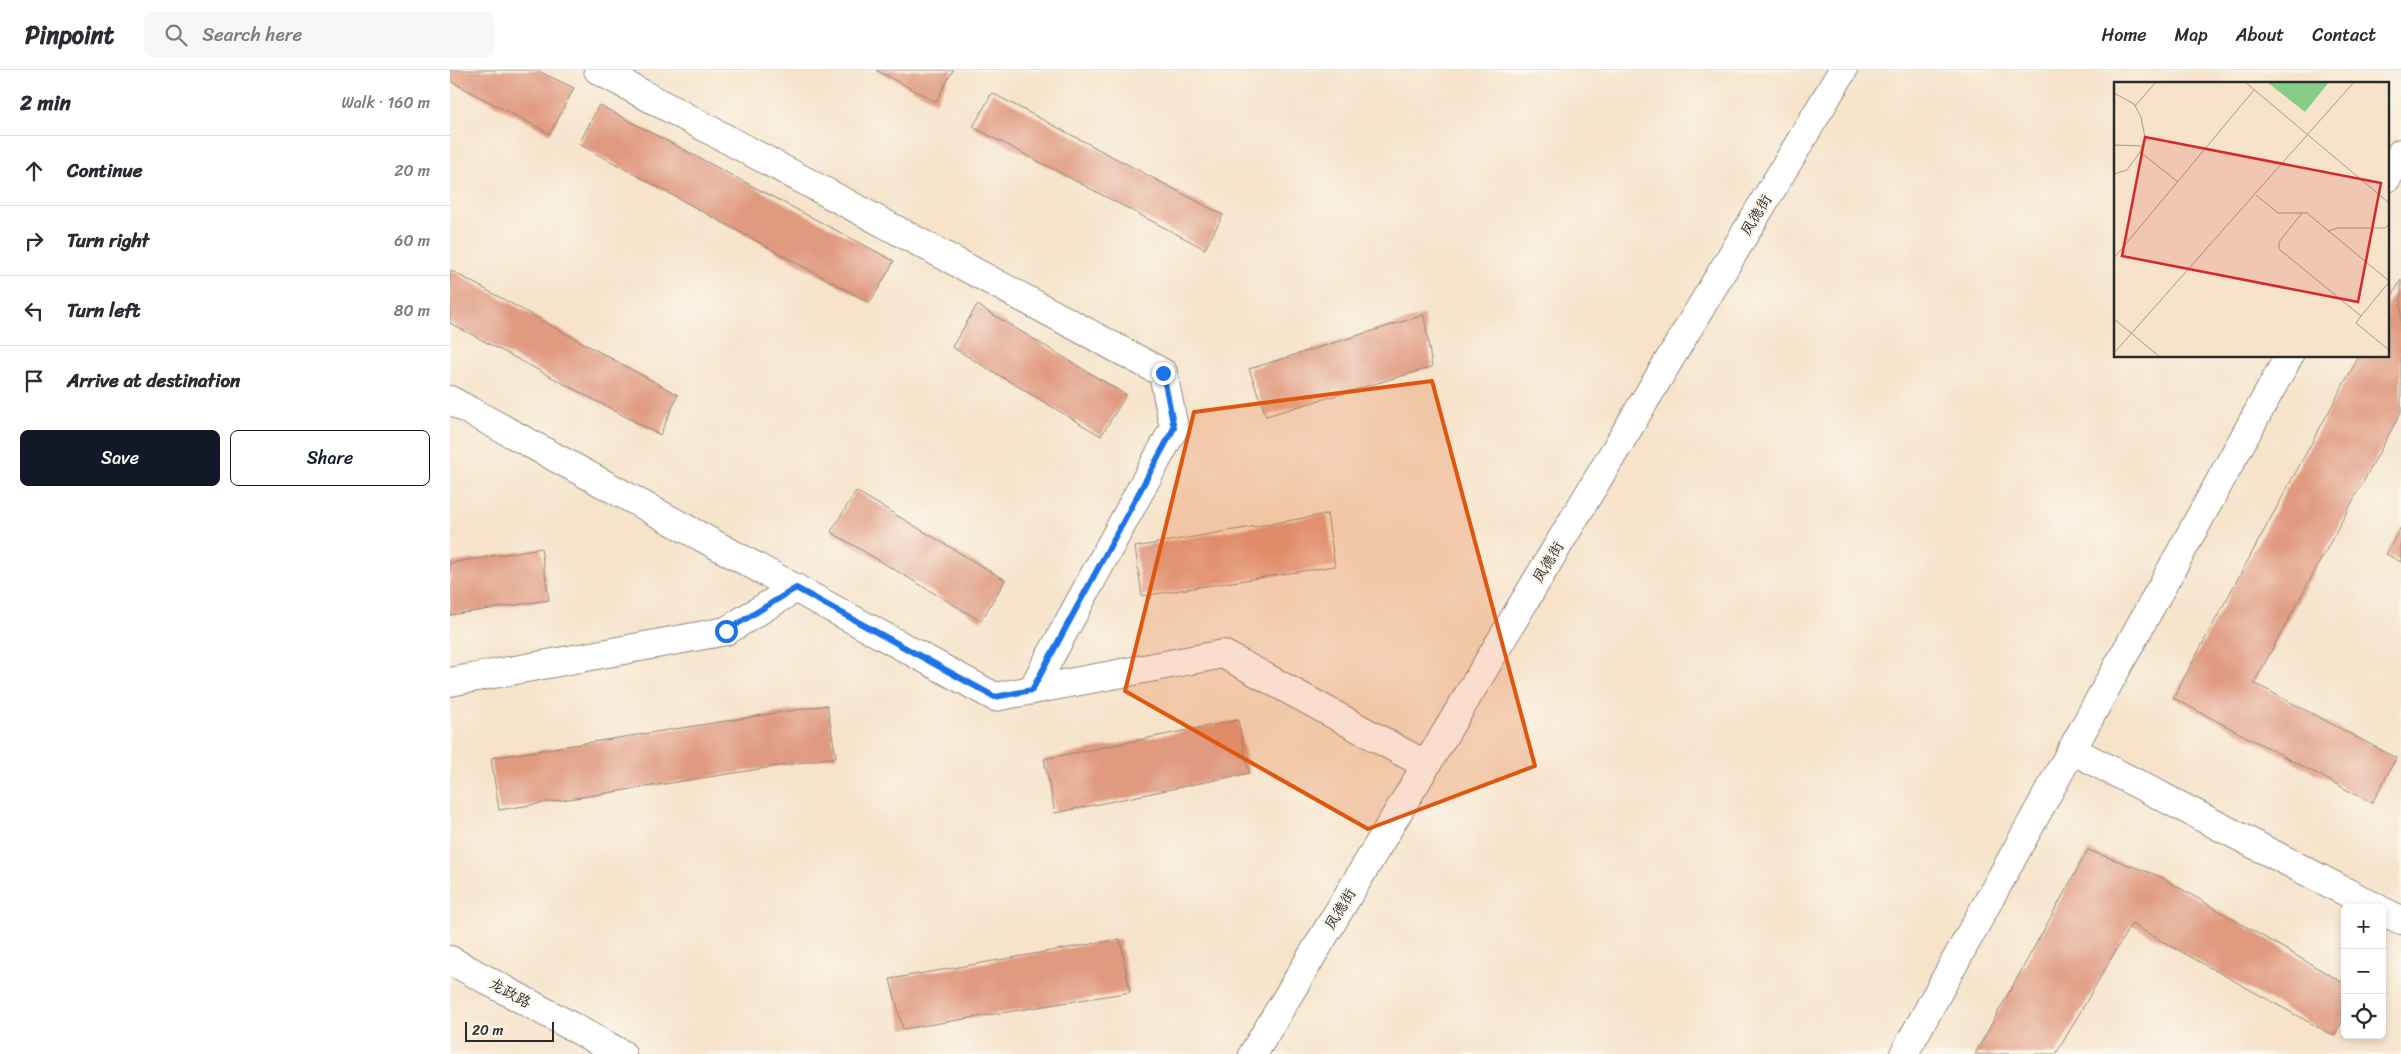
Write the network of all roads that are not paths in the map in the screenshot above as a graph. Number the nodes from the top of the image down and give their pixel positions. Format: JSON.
{"nodes":[{"id":1,"x":598,"y":70,"type":"edge"},
{"id":2,"x":1843,"y":70,"type":"edge"},
{"id":3,"x":2401,"y":153,"type":"edge"},
{"id":4,"x":2388,"y":176,"type":"edge"},
{"id":5,"x":2288,"y":358,"type":"edge"},
{"id":6,"x":450,"y":400,"type":"edge"},
{"id":7,"x":796,"y":588,"type":"junction"},
{"id":8,"x":450,"y":682,"type":"edge"},
{"id":9,"x":1032,"y":690,"type":"junction"},
{"id":10,"x":2072,"y":750,"type":"junction"},
{"id":11,"x":1426,"y":765,"type":"junction"},
{"id":12,"x":2369,"y":904,"type":"edge"},
{"id":13,"x":2386,"y":912,"type":"edge"},
{"id":14,"x":2401,"y":920,"type":"edge"},
{"id":15,"x":450,"y":960,"type":"edge"},
{"id":16,"x":622,"y":1054,"type":"edge"},
{"id":17,"x":1253,"y":1054,"type":"edge"},
{"id":18,"x":1904,"y":1054,"type":"edge"}],
"edges":[{"from":1,"to":9,"type":"street"},
{"from":2,"to":11,"type":"street","name":"凤德街"},
{"from":3,"to":4,"type":"street"},
{"from":5,"to":10,"type":"street"},
{"from":6,"to":7,"type":"street"},
{"from":7,"to":8,"type":"street"},
{"from":7,"to":9,"type":"street"},
{"from":9,"to":11,"type":"street"},
{"from":10,"to":12,"type":"street"},
{"from":10,"to":18,"type":"street"},
{"from":11,"to":17,"type":"street","name":"凤德街"},
{"from":13,"to":14,"type":"street"},
{"from":15,"to":16,"type":"street","name":"龙政路"}]}
